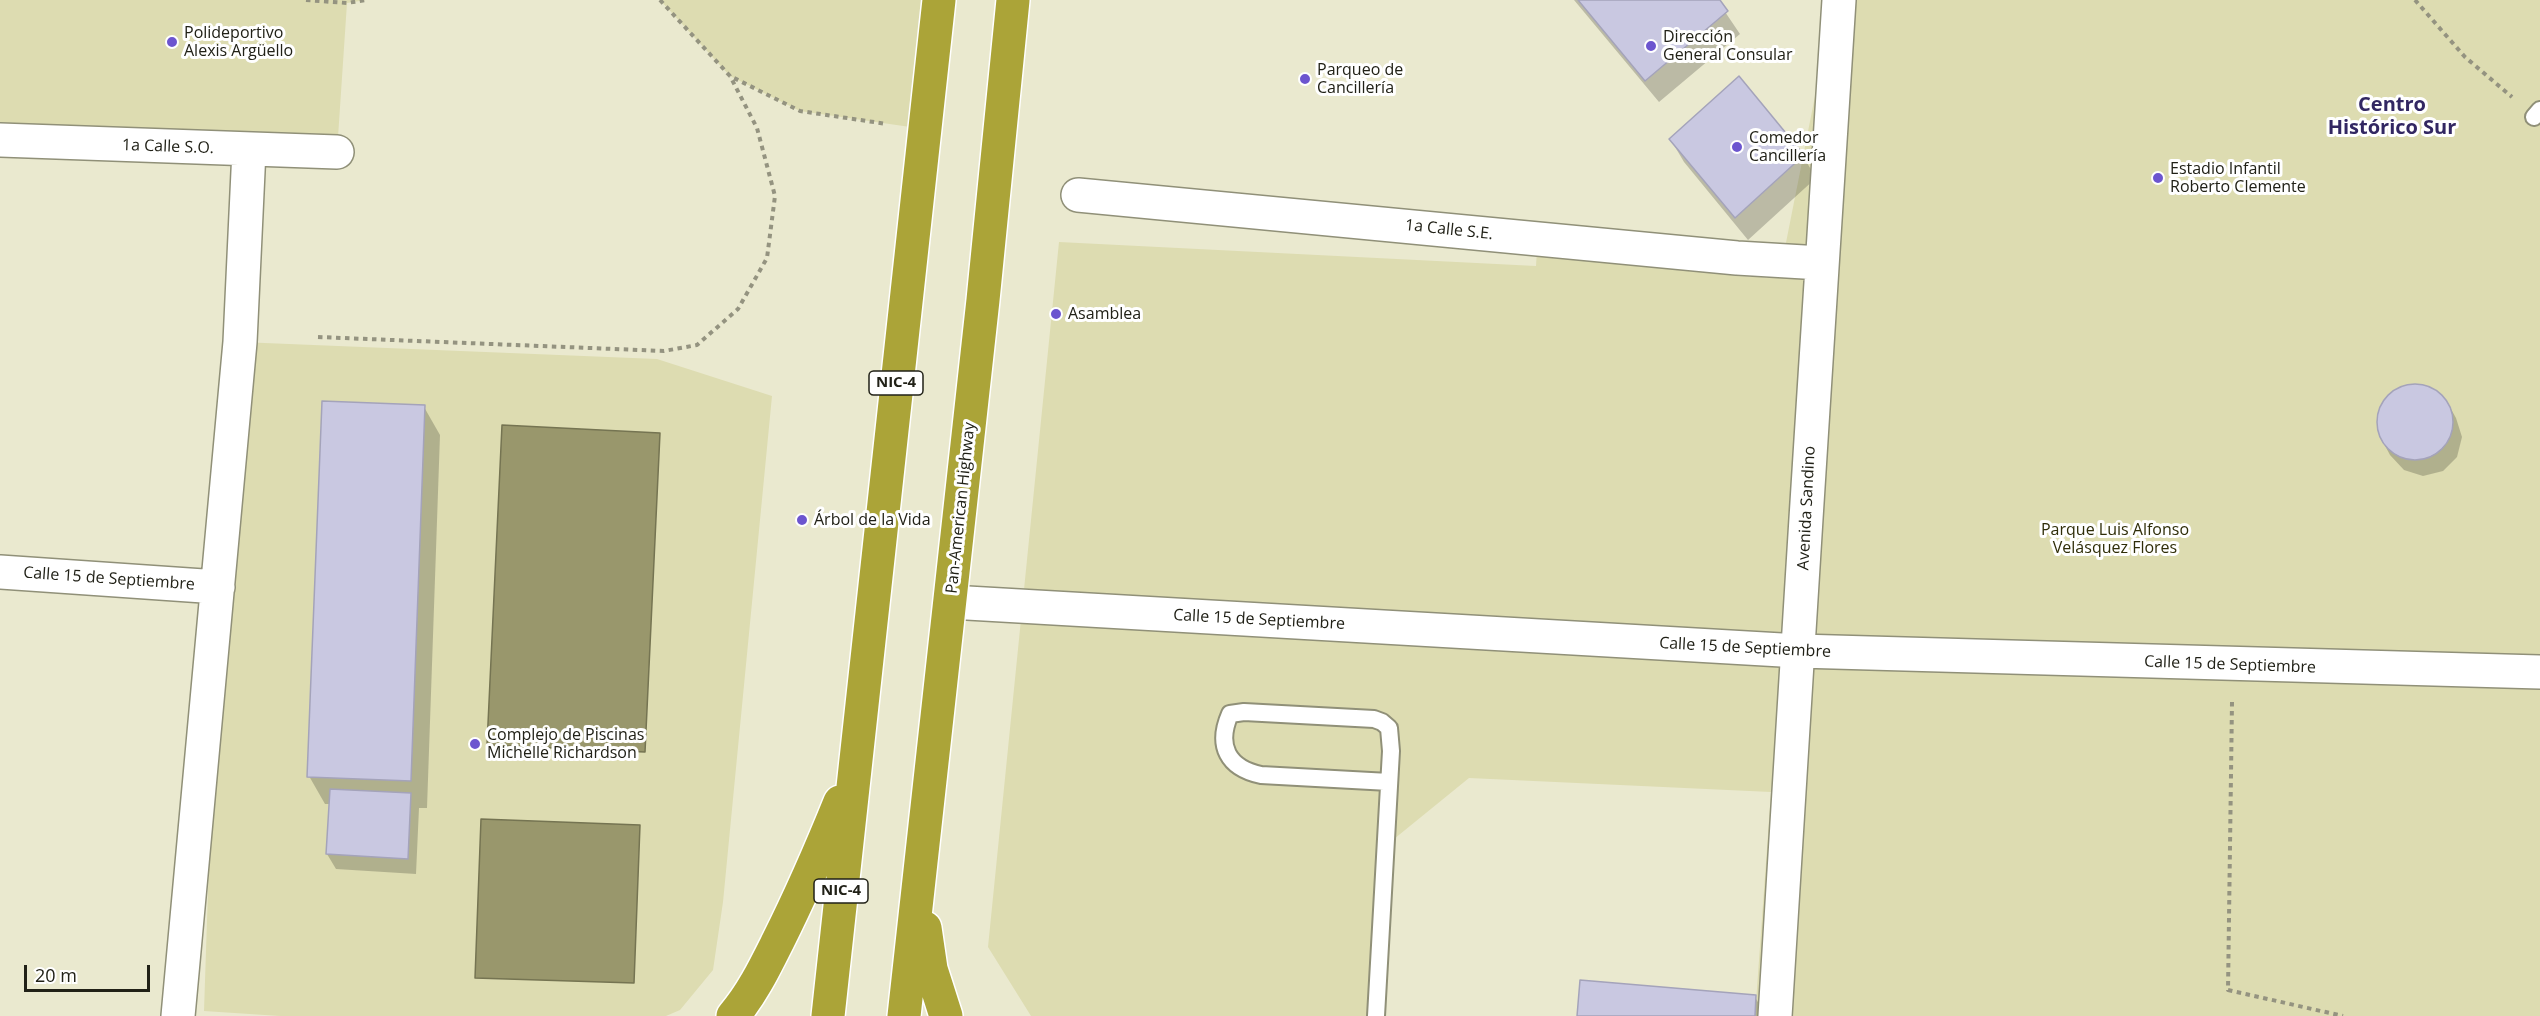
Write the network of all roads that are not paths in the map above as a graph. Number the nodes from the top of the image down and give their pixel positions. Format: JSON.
{"nodes":[{"id":1,"x":939,"y":0,"type":"edge"},
{"id":2,"x":1013,"y":0,"type":"edge"},
{"id":3,"x":1839,"y":0,"type":"edge"},
{"id":4,"x":0,"y":140,"type":"edge"},
{"id":5,"x":249,"y":150,"type":"junction"},
{"id":6,"x":337,"y":152,"type":"dead end"},
{"id":7,"x":1078,"y":195,"type":"dead end"},
{"id":8,"x":1821,"y":262,"type":"junction"},
{"id":9,"x":0,"y":572,"type":"edge"},
{"id":10,"x":218,"y":587,"type":"junction"},
{"id":11,"x":950,"y":602,"type":"junction"},
{"id":12,"x":1799,"y":651,"type":"junction"},
{"id":13,"x":2540,"y":672,"type":"edge"},
{"id":14,"x":855,"y":767,"type":"junction"},
{"id":15,"x":1389,"y":782,"type":"junction"},
{"id":16,"x":920,"y":863,"type":"junction"},
{"id":17,"x":178,"y":1016,"type":"edge"},
{"id":18,"x":733,"y":1016,"type":"edge"},
{"id":19,"x":828,"y":1016,"type":"edge"},
{"id":20,"x":904,"y":1016,"type":"edge"},
{"id":21,"x":946,"y":1016,"type":"edge"},
{"id":22,"x":1376,"y":1016,"type":"edge"},
{"id":23,"x":1775,"y":1016,"type":"edge"}],
"edges":[{"from":1,"to":14,"type":"highway","number":"NIC-4"},
{"from":2,"to":11,"type":"highway","name":"Pan-American Highway"},
{"from":3,"to":8,"type":"street","name":"Avenida Sandino"},
{"from":4,"to":5,"type":"street","name":"1a Calle S.O."},
{"from":5,"to":6,"type":"street","name":"1a Calle S.O."},
{"from":5,"to":10,"type":"street"},
{"from":7,"to":8,"type":"street","name":"1a Calle S.E."},
{"from":8,"to":12,"type":"street","name":"Avenida Sandino"},
{"from":9,"to":10,"type":"street","name":"Calle 15 de Septiembre"},
{"from":10,"to":17,"type":"street"},
{"from":11,"to":12,"type":"street","name":"Calle 15 de Septiembre"},
{"from":11,"to":16,"type":"highway","name":"Pan-American Highway"},
{"from":12,"to":13,"type":"street","name":"Calle 15 de Septiembre"},
{"from":12,"to":23,"type":"street","name":"Avenida Sandino"},
{"from":14,"to":18,"type":"highway"},
{"from":14,"to":19,"type":"highway","number":"NIC-4"},
{"from":15,"to":15,"type":"lane"},
{"from":15,"to":22,"type":"lane"},
{"from":16,"to":20,"type":"highway","name":"Pan-American Highway"},
{"from":16,"to":21,"type":"highway"}]}
